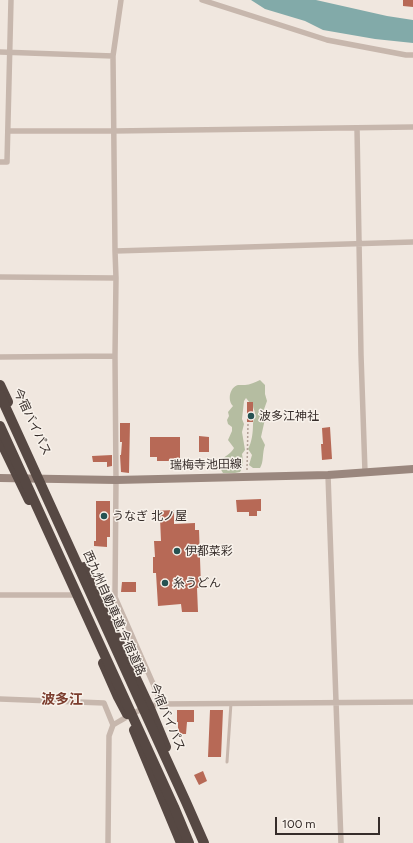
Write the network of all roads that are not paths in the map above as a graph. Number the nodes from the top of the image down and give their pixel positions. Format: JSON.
{"nodes":[{"id":1,"x":11,"y":0,"type":"edge"},
{"id":2,"x":122,"y":0,"type":"edge"},
{"id":3,"x":202,"y":0,"type":"edge"},
{"id":4,"x":0,"y":52,"type":"edge"},
{"id":5,"x":10,"y":52,"type":"junction"},
{"id":6,"x":413,"y":55,"type":"edge"},
{"id":7,"x":112,"y":56,"type":"junction"},
{"id":8,"x":413,"y":127,"type":"edge"},
{"id":9,"x":357,"y":128,"type":"junction"},
{"id":10,"x":8,"y":131,"type":"junction"},
{"id":11,"x":113,"y":131,"type":"junction"},
{"id":12,"x":0,"y":162,"type":"edge"},
{"id":13,"x":413,"y":242,"type":"edge"},
{"id":14,"x":359,"y":243,"type":"junction"},
{"id":15,"x":115,"y":251,"type":"junction"},
{"id":16,"x":0,"y":277,"type":"edge"},
{"id":17,"x":116,"y":278,"type":"junction"},
{"id":18,"x":115,"y":356,"type":"junction"},
{"id":19,"x":0,"y":357,"type":"edge"},
{"id":20,"x":0,"y":385,"type":"edge"},
{"id":21,"x":0,"y":395,"type":"edge"},
{"id":22,"x":0,"y":426,"type":"edge"},
{"id":23,"x":0,"y":440,"type":"edge"},
{"id":24,"x":413,"y":470,"type":"edge"},
{"id":25,"x":365,"y":472,"type":"junction"},
{"id":26,"x":328,"y":474,"type":"junction"},
{"id":27,"x":0,"y":478,"type":"edge"},
{"id":28,"x":18,"y":478,"type":"junction"},
{"id":29,"x":43,"y":478,"type":"junction"},
{"id":30,"x":116,"y":480,"type":"junction"},
{"id":31,"x":0,"y":595,"type":"edge"},
{"id":32,"x":73,"y":595,"type":"junction"},
{"id":33,"x":0,"y":699,"type":"edge"},
{"id":34,"x":335,"y":702,"type":"junction"},
{"id":35,"x":413,"y":702,"type":"edge"},
{"id":36,"x":230,"y":703,"type":"junction"},
{"id":37,"x":162,"y":704,"type":"junction"},
{"id":38,"x":149,"y":706,"type":"junction"},
{"id":39,"x":128,"y":716,"type":"junction"},
{"id":40,"x":113,"y":725,"type":"junction"},
{"id":41,"x":227,"y":762,"type":"dead end"},
{"id":42,"x":108,"y":843,"type":"edge"},
{"id":43,"x":181,"y":843,"type":"edge"},
{"id":44,"x":189,"y":843,"type":"edge"},
{"id":45,"x":205,"y":843,"type":"edge"},
{"id":46,"x":341,"y":843,"type":"edge"}],
"edges":[{"from":1,"to":5,"type":"street"},
{"from":2,"to":7,"type":"street"},
{"from":3,"to":6,"type":"street"},
{"from":4,"to":5,"type":"street"},
{"from":5,"to":7,"type":"street"},
{"from":5,"to":10,"type":"street"},
{"from":7,"to":11,"type":"street"},
{"from":8,"to":9,"type":"street"},
{"from":9,"to":11,"type":"street"},
{"from":9,"to":14,"type":"street"},
{"from":10,"to":11,"type":"street"},
{"from":10,"to":12,"type":"street"},
{"from":11,"to":15,"type":"street"},
{"from":13,"to":14,"type":"street"},
{"from":14,"to":15,"type":"street"},
{"from":14,"to":25,"type":"street"},
{"from":15,"to":17,"type":"street"},
{"from":16,"to":17,"type":"street"},
{"from":17,"to":18,"type":"street"},
{"from":18,"to":19,"type":"street"},
{"from":18,"to":30,"type":"street"},
{"from":20,"to":29,"type":"highway","name":"今宿バイパス"},
{"from":21,"to":45,"type":"highway","name":"西九州自動車道;今宿道路","bridge":true},
{"from":22,"to":44,"type":"highway","bridge":true},
{"from":23,"to":28,"type":"highway"},
{"from":24,"to":25,"type":"main road","name":"瑞梅寺池田線"},
{"from":25,"to":26,"type":"main road","name":"瑞梅寺池田線"},
{"from":26,"to":30,"type":"main road","name":"瑞梅寺池田線"},
{"from":26,"to":34,"type":"street"},
{"from":27,"to":28,"type":"main road","name":"瑞梅寺池田線"},
{"from":28,"to":29,"type":"main road","name":"瑞梅寺池田線"},
{"from":28,"to":32,"type":"highway"},
{"from":29,"to":30,"type":"main road","name":"瑞梅寺池田線"},
{"from":29,"to":38,"type":"highway","name":"今宿バイパス"},
{"from":30,"to":37,"type":"street"},
{"from":31,"to":32,"type":"street"},
{"from":32,"to":39,"type":"highway"},
{"from":33,"to":40,"type":"street"},
{"from":34,"to":35,"type":"street"},
{"from":34,"to":36,"type":"street"},
{"from":34,"to":46,"type":"street"},
{"from":36,"to":37,"type":"street"},
{"from":36,"to":41,"type":"lane"},
{"from":37,"to":38,"type":"street"},
{"from":38,"to":39,"type":"street"},
{"from":38,"to":45,"type":"highway","name":"今宿バイパス"},
{"from":39,"to":40,"type":"street"},
{"from":39,"to":43,"type":"highway"},
{"from":40,"to":42,"type":"street"}]}
